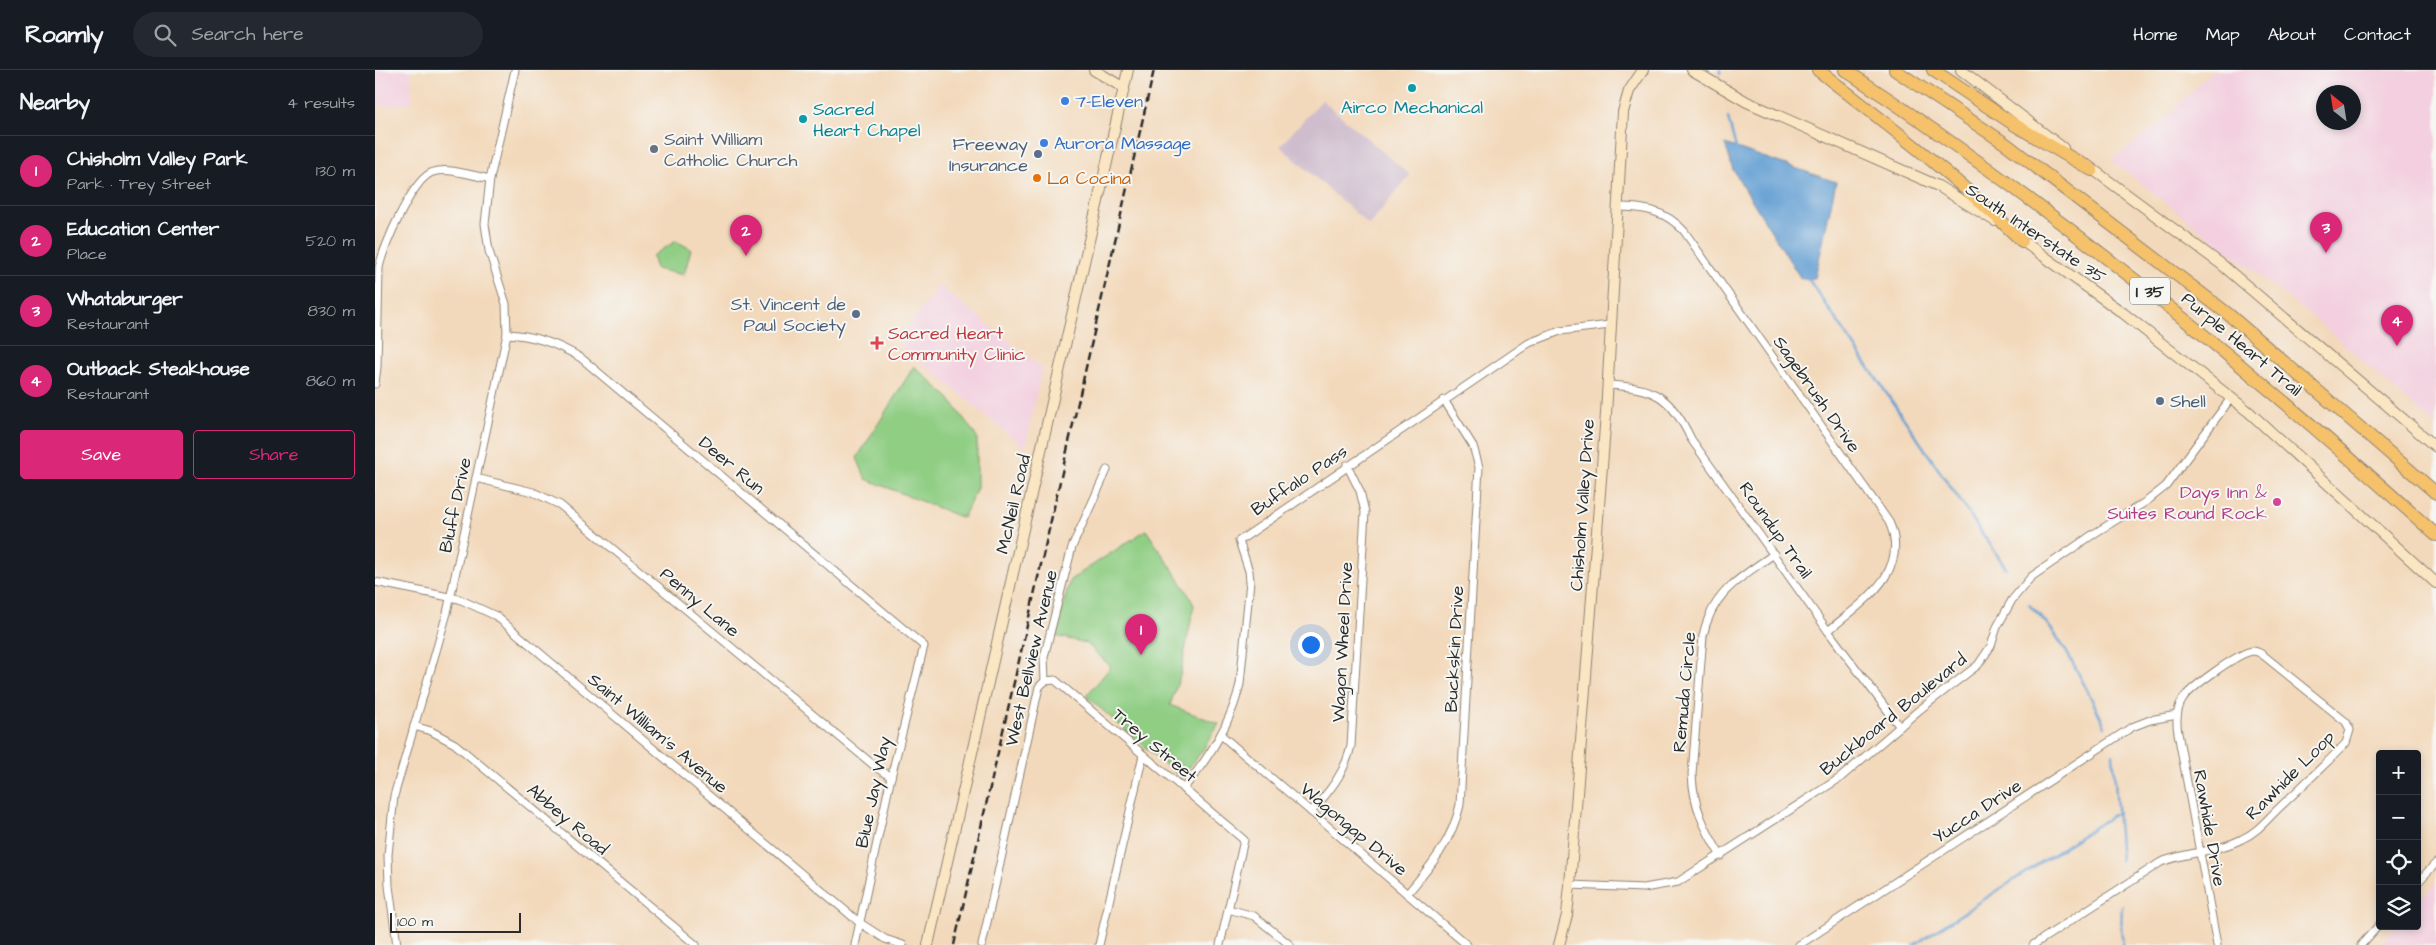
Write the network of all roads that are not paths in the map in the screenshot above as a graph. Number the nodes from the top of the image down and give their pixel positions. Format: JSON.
{"nodes":[{"id":1,"x":515,"y":70,"type":"edge"},
{"id":2,"x":1094,"y":70,"type":"edge"},
{"id":3,"x":1128,"y":70,"type":"edge"},
{"id":4,"x":1643,"y":70,"type":"edge"},
{"id":5,"x":1692,"y":70,"type":"edge"},
{"id":6,"x":1818,"y":70,"type":"edge"},
{"id":7,"x":1845,"y":70,"type":"edge"},
{"id":8,"x":1895,"y":70,"type":"edge"},
{"id":9,"x":1933,"y":70,"type":"edge"},
{"id":10,"x":1961,"y":70,"type":"edge"},
{"id":11,"x":1124,"y":88,"type":"junction"},
{"id":12,"x":2092,"y":170,"type":"junction"},
{"id":13,"x":490,"y":179,"type":"junction"},
{"id":14,"x":1617,"y":207,"type":"junction"},
{"id":15,"x":2022,"y":241,"type":"junction"},
{"id":16,"x":1610,"y":325,"type":"junction"},
{"id":17,"x":507,"y":334,"type":"junction"},
{"id":18,"x":375,"y":384,"type":"edge"},
{"id":19,"x":1607,"y":385,"type":"junction"},
{"id":20,"x":2231,"y":398,"type":"junction"},
{"id":21,"x":1444,"y":400,"type":"junction"},
{"id":22,"x":2436,"y":447,"type":"edge"},
{"id":23,"x":1347,"y":465,"type":"junction"},
{"id":24,"x":1107,"y":470,"type":"dead end"},
{"id":25,"x":476,"y":478,"type":"junction"},
{"id":26,"x":2436,"y":493,"type":"edge"},
{"id":27,"x":2436,"y":536,"type":"edge"},
{"id":28,"x":1774,"y":554,"type":"junction"},
{"id":29,"x":375,"y":582,"type":"edge"},
{"id":30,"x":2436,"y":583,"type":"edge"},
{"id":31,"x":451,"y":597,"type":"junction"},
{"id":32,"x":1828,"y":632,"type":"junction"},
{"id":33,"x":924,"y":646,"type":"joint"},
{"id":34,"x":1045,"y":681,"type":"junction"},
{"id":35,"x":2177,"y":715,"type":"junction"},
{"id":36,"x":414,"y":726,"type":"junction"},
{"id":37,"x":1900,"y":727,"type":"junction"},
{"id":38,"x":1221,"y":735,"type":"junction"},
{"id":39,"x":1143,"y":755,"type":"junction"},
{"id":40,"x":891,"y":777,"type":"junction"},
{"id":41,"x":1183,"y":789,"type":"junction"},
{"id":42,"x":1311,"y":812,"type":"junction"},
{"id":43,"x":2199,"y":851,"type":"junction"},
{"id":44,"x":1721,"y":856,"type":"junction"},
{"id":45,"x":2436,"y":863,"type":"edge"},
{"id":46,"x":2421,"y":879,"type":"edge"},
{"id":47,"x":1570,"y":885,"type":"junction"},
{"id":48,"x":1407,"y":894,"type":"junction"},
{"id":49,"x":1228,"y":909,"type":"junction"},
{"id":50,"x":860,"y":923,"type":"junction"},
{"id":51,"x":2376,"y":928,"type":"edge"},
{"id":52,"x":397,"y":945,"type":"edge"},
{"id":53,"x":696,"y":945,"type":"edge"},
{"id":54,"x":855,"y":945,"type":"edge"},
{"id":55,"x":903,"y":945,"type":"edge"},
{"id":56,"x":928,"y":945,"type":"edge"},
{"id":57,"x":982,"y":945,"type":"edge"},
{"id":58,"x":1099,"y":945,"type":"edge"},
{"id":59,"x":1220,"y":945,"type":"edge"},
{"id":60,"x":1290,"y":945,"type":"edge"},
{"id":61,"x":1467,"y":945,"type":"edge"},
{"id":62,"x":1559,"y":945,"type":"edge"},
{"id":63,"x":1799,"y":945,"type":"edge"},
{"id":64,"x":2033,"y":945,"type":"edge"},
{"id":65,"x":2217,"y":945,"type":"edge"},
{"id":66,"x":2361,"y":945,"type":"edge"}],
"edges":[{"from":1,"to":13,"type":"street","name":"Bluff Drive"},
{"from":2,"to":11,"type":"main road"},
{"from":3,"to":11,"type":"main road","name":"McNeil Road"},
{"from":4,"to":14,"type":"main road","name":"Chisholm Valley Drive"},
{"from":5,"to":15,"type":"main road","name":"South Interstate 35"},
{"from":6,"to":15,"type":"highway"},
{"from":7,"to":27,"type":"highway","name":"Purple Heart Trail","number":"I 35"},
{"from":8,"to":26,"type":"highway","name":"Purple Heart Trail","number":"I 35"},
{"from":9,"to":12,"type":"highway"},
{"from":10,"to":12,"type":"main road"},
{"from":11,"to":56,"type":"main road","name":"McNeil Road"},
{"from":12,"to":22,"type":"main road"},
{"from":13,"to":17,"type":"street","name":"Bluff Drive"},
{"from":13,"to":18,"type":"street"},
{"from":14,"to":16,"type":"main road","name":"Chisholm Valley Drive"},
{"from":14,"to":32,"type":"street","name":"Sagebrush Drive"},
{"from":15,"to":20,"type":"main road","name":"South Interstate 35"},
{"from":16,"to":19,"type":"main road","name":"Chisholm Valley Drive"},
{"from":16,"to":21,"type":"street","name":"Buffalo Pass"},
{"from":17,"to":25,"type":"street","name":"Bluff Drive"},
{"from":17,"to":33,"type":"street","name":"Deer Run"},
{"from":19,"to":28,"type":"street","name":"Roundup Trail"},
{"from":19,"to":47,"type":"main road","name":"Chisholm Valley Drive"},
{"from":20,"to":30,"type":"main road","name":"South Interstate 35"},
{"from":20,"to":37,"type":"street","name":"Buckboard Boulevard"},
{"from":21,"to":23,"type":"street","name":"Buffalo Pass"},
{"from":21,"to":48,"type":"street","name":"Buckskin Drive"},
{"from":23,"to":38,"type":"street","name":"Buffalo Pass"},
{"from":23,"to":42,"type":"street","name":"Wagon Wheel Drive"},
{"from":24,"to":34,"type":"street","name":"West Bellview Avenue"},
{"from":25,"to":31,"type":"street","name":"Bluff Drive"},
{"from":25,"to":40,"type":"street","name":"Penny Lane"},
{"from":28,"to":32,"type":"street","name":"Roundup Trail"},
{"from":28,"to":44,"type":"street","name":"Remuda Circle"},
{"from":29,"to":31,"type":"street","name":"Saint William's Avenue"},
{"from":31,"to":36,"type":"street","name":"Bluff Drive"},
{"from":31,"to":50,"type":"street","name":"Saint William's Avenue"},
{"from":32,"to":37,"type":"street","name":"Roundup Trail"},
{"from":33,"to":40,"type":"street","name":"Blue Jay Way"},
{"from":34,"to":39,"type":"street","name":"Trey Street"},
{"from":34,"to":57,"type":"street","name":"West Bellview Avenue"},
{"from":35,"to":43,"type":"street","name":"Rawhide Drive"},
{"from":35,"to":43,"type":"street","name":"Rawhide Loop"},
{"from":35,"to":63,"type":"street","name":"Yucca Drive"},
{"from":36,"to":52,"type":"street","name":"Bluff Drive"},
{"from":36,"to":53,"type":"street","name":"Abbey Road"},
{"from":37,"to":44,"type":"street","name":"Buckboard Boulevard"},
{"from":38,"to":41,"type":"street","name":"Buffalo Pass"},
{"from":38,"to":42,"type":"street","name":"Wagongap Drive"},
{"from":39,"to":41,"type":"street","name":"Trey Street"},
{"from":39,"to":58,"type":"street"},
{"from":40,"to":50,"type":"street","name":"Blue Jay Way"},
{"from":41,"to":49,"type":"street","name":"Trey Street"},
{"from":42,"to":48,"type":"street","name":"Wagongap Drive"},
{"from":43,"to":64,"type":"street"},
{"from":43,"to":65,"type":"street","name":"Rawhide Drive"},
{"from":44,"to":47,"type":"street","name":"Buckboard Boulevard"},
{"from":45,"to":46,"type":"street"},
{"from":47,"to":62,"type":"main road","name":"Chisholm Valley Drive"},
{"from":48,"to":61,"type":"street","name":"Wagongap Drive"},
{"from":49,"to":59,"type":"street"},
{"from":49,"to":60,"type":"street"},
{"from":50,"to":54,"type":"street","name":"Blue Jay Way"},
{"from":50,"to":55,"type":"street","name":"Saint William's Avenue"},
{"from":51,"to":66,"type":"street"}]}
